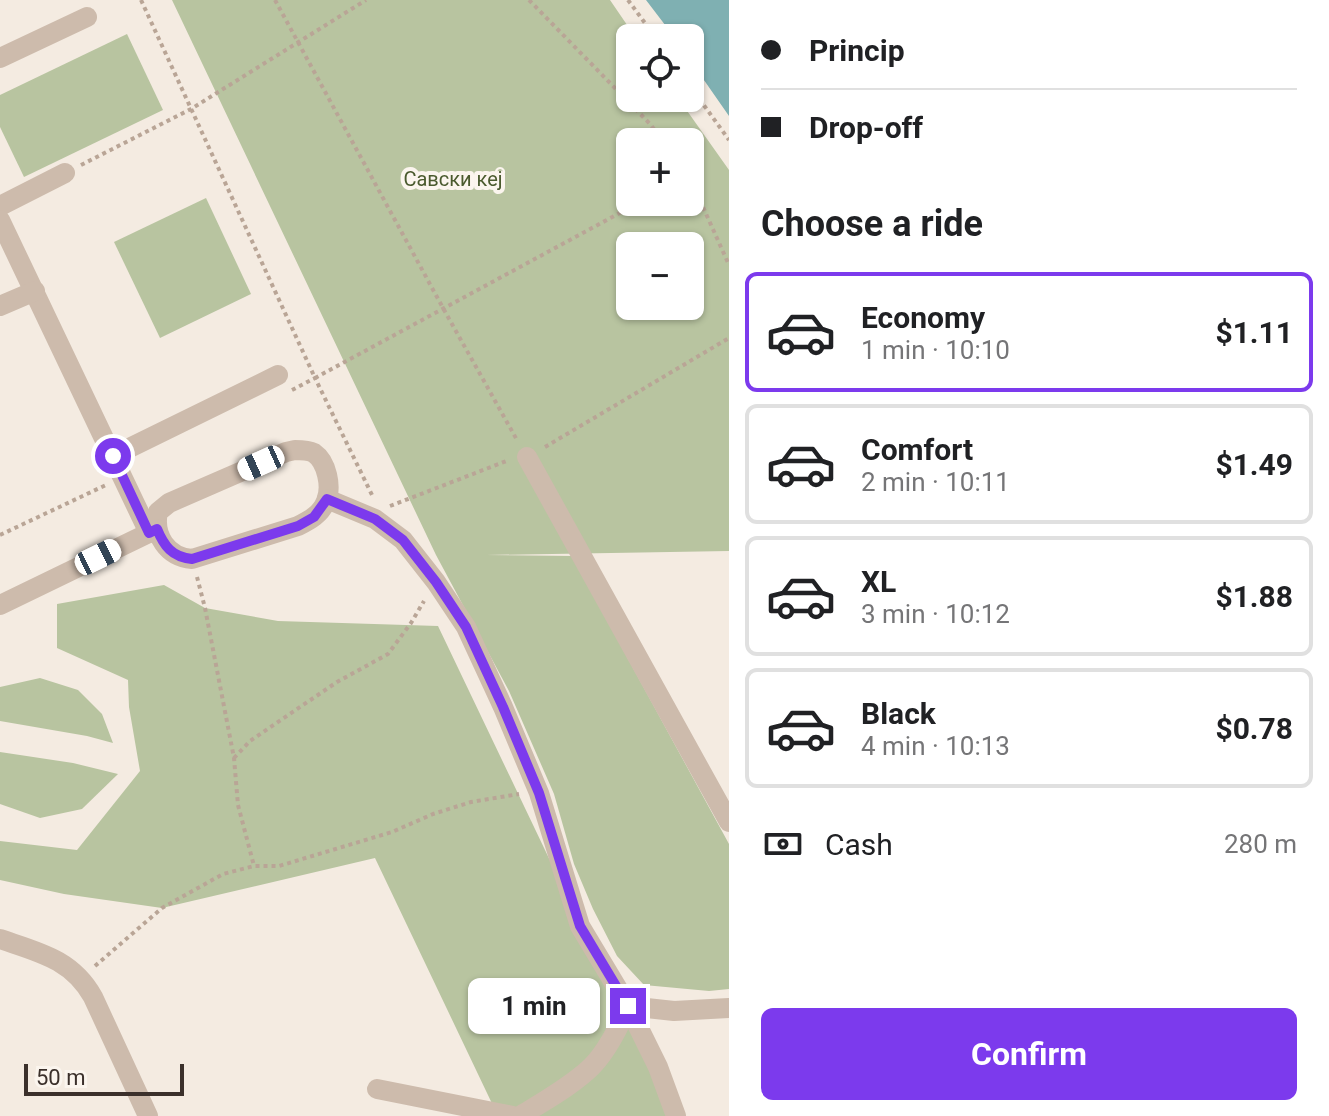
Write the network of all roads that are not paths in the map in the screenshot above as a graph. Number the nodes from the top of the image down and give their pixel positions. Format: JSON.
{"nodes":[{"id":1,"x":87,"y":17,"type":"dead end"},
{"id":2,"x":0,"y":58,"type":"edge"},
{"id":3,"x":65,"y":173,"type":"road end"},
{"id":4,"x":0,"y":206,"type":"edge"},
{"id":5,"x":0,"y":220,"type":"edge"},
{"id":6,"x":35,"y":291,"type":"junction"},
{"id":7,"x":0,"y":306,"type":"edge"},
{"id":8,"x":278,"y":375,"type":"dead end"},
{"id":9,"x":113,"y":456,"type":"junction"},
{"id":10,"x":527,"y":457,"type":"road end"},
{"id":11,"x":327,"y":499,"type":"junction"},
{"id":12,"x":153,"y":531,"type":"junction"},
{"id":13,"x":0,"y":605,"type":"edge"},
{"id":14,"x":729,"y":822,"type":"edge"},
{"id":15,"x":0,"y":939,"type":"edge"},
{"id":16,"x":628,"y":1006,"type":"junction"},
{"id":17,"x":729,"y":1008,"type":"edge"},
{"id":18,"x":377,"y":1089,"type":"dead end"},
{"id":19,"x":148,"y":1116,"type":"edge"},
{"id":20,"x":513,"y":1116,"type":"edge"},
{"id":21,"x":520,"y":1116,"type":"edge"},
{"id":22,"x":676,"y":1116,"type":"edge"}],
"edges":[{"from":1,"to":2,"type":"street"},
{"from":3,"to":4,"type":"street"},
{"from":5,"to":6,"type":"street"},
{"from":6,"to":7,"type":"street"},
{"from":6,"to":9,"type":"street"},
{"from":8,"to":9,"type":"street"},
{"from":9,"to":12,"type":"street"},
{"from":10,"to":14,"type":"street"},
{"from":11,"to":12,"type":"street"},
{"from":11,"to":12,"type":"street"},
{"from":11,"to":16,"type":"street"},
{"from":12,"to":13,"type":"street"},
{"from":15,"to":19,"type":"street"},
{"from":16,"to":17,"type":"street"},
{"from":16,"to":21,"type":"street"},
{"from":16,"to":22,"type":"street"},
{"from":18,"to":20,"type":"street"}]}
